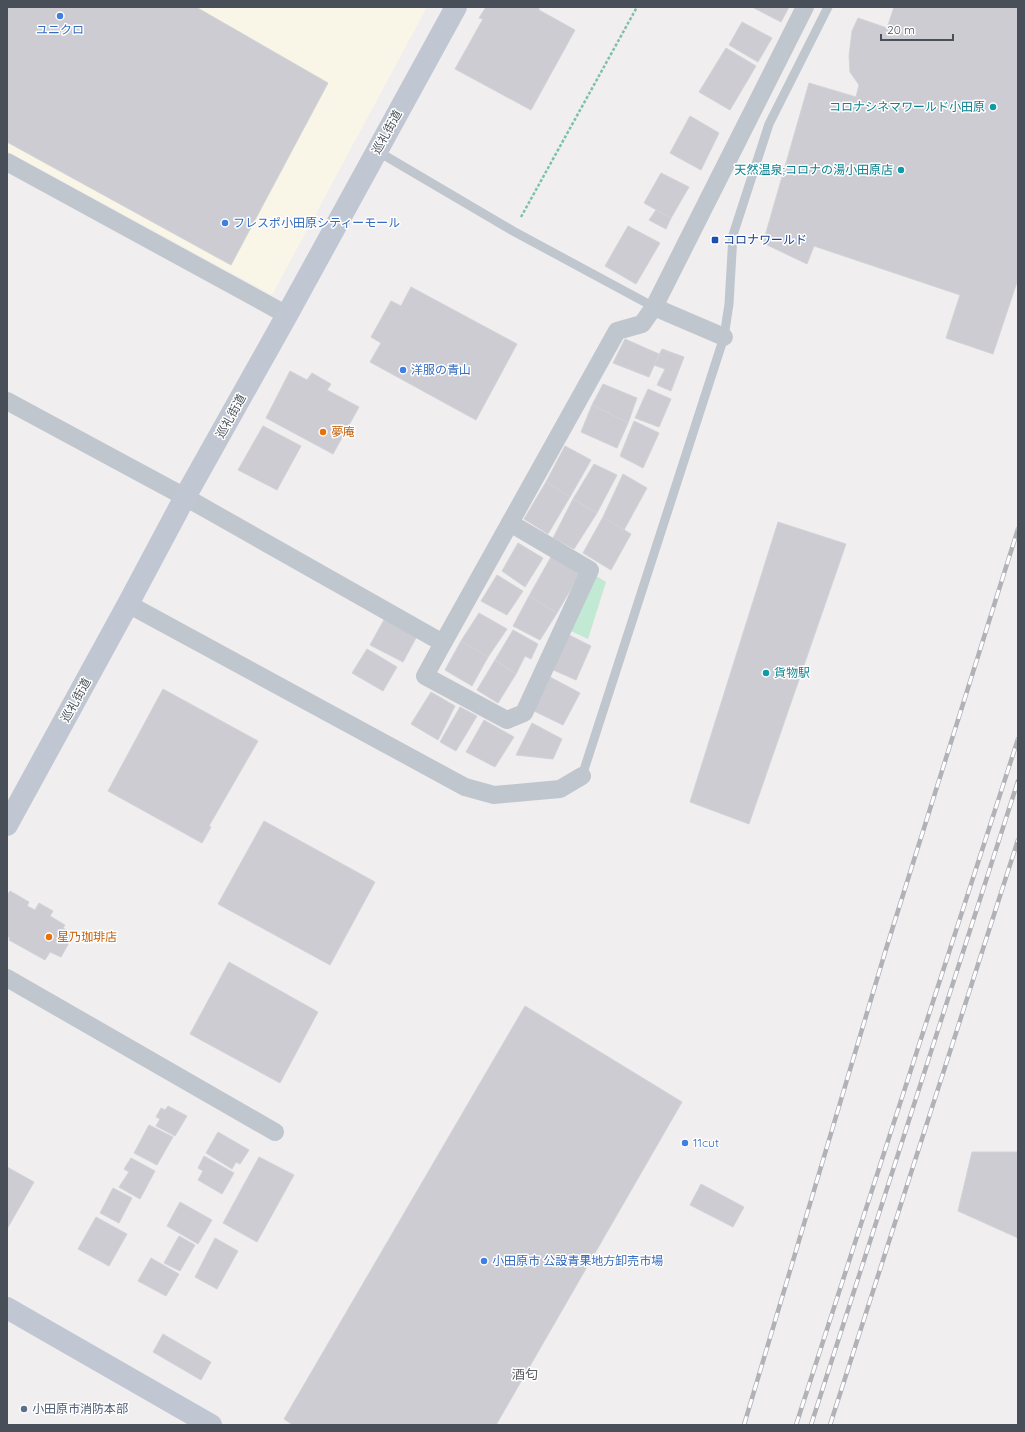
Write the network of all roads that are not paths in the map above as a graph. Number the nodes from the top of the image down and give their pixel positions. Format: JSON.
{"nodes":[{"id":1,"x":456,"y":7,"type":"edge"},
{"id":2,"x":805,"y":7,"type":"edge"},
{"id":3,"x":828,"y":7,"type":"edge"},
{"id":4,"x":376,"y":151,"type":"junction"},
{"id":5,"x":7,"y":162,"type":"edge"},
{"id":6,"x":654,"y":307,"type":"junction"},
{"id":7,"x":287,"y":315,"type":"junction"},
{"id":8,"x":724,"y":337,"type":"junction"},
{"id":9,"x":7,"y":401,"type":"edge"},
{"id":10,"x":185,"y":497,"type":"junction"},
{"id":11,"x":510,"y":523,"type":"junction"},
{"id":12,"x":128,"y":604,"type":"junction"},
{"id":13,"x":443,"y":643,"type":"junction"},
{"id":14,"x":582,"y":776,"type":"joint"},
{"id":15,"x":7,"y":825,"type":"edge"},
{"id":16,"x":7,"y":978,"type":"edge"},
{"id":17,"x":275,"y":1132,"type":"dead end"},
{"id":18,"x":7,"y":1308,"type":"edge"},
{"id":19,"x":211,"y":1425,"type":"edge"}],
"edges":[{"from":1,"to":4,"type":"street","name":"巡礼街道"},
{"from":2,"to":6,"type":"street"},
{"from":3,"to":8,"type":"lane"},
{"from":4,"to":6,"type":"lane"},
{"from":4,"to":7,"type":"street","name":"巡礼街道"},
{"from":5,"to":7,"type":"street"},
{"from":6,"to":8,"type":"street"},
{"from":6,"to":11,"type":"street"},
{"from":7,"to":10,"type":"street","name":"巡礼街道"},
{"from":8,"to":14,"type":"lane"},
{"from":9,"to":10,"type":"street"},
{"from":10,"to":12,"type":"street","name":"巡礼街道"},
{"from":10,"to":13,"type":"street"},
{"from":11,"to":13,"type":"street"},
{"from":11,"to":13,"type":"street"},
{"from":12,"to":14,"type":"street"},
{"from":12,"to":15,"type":"street","name":"巡礼街道"},
{"from":16,"to":17,"type":"street"},
{"from":18,"to":19,"type":"street"}]}
